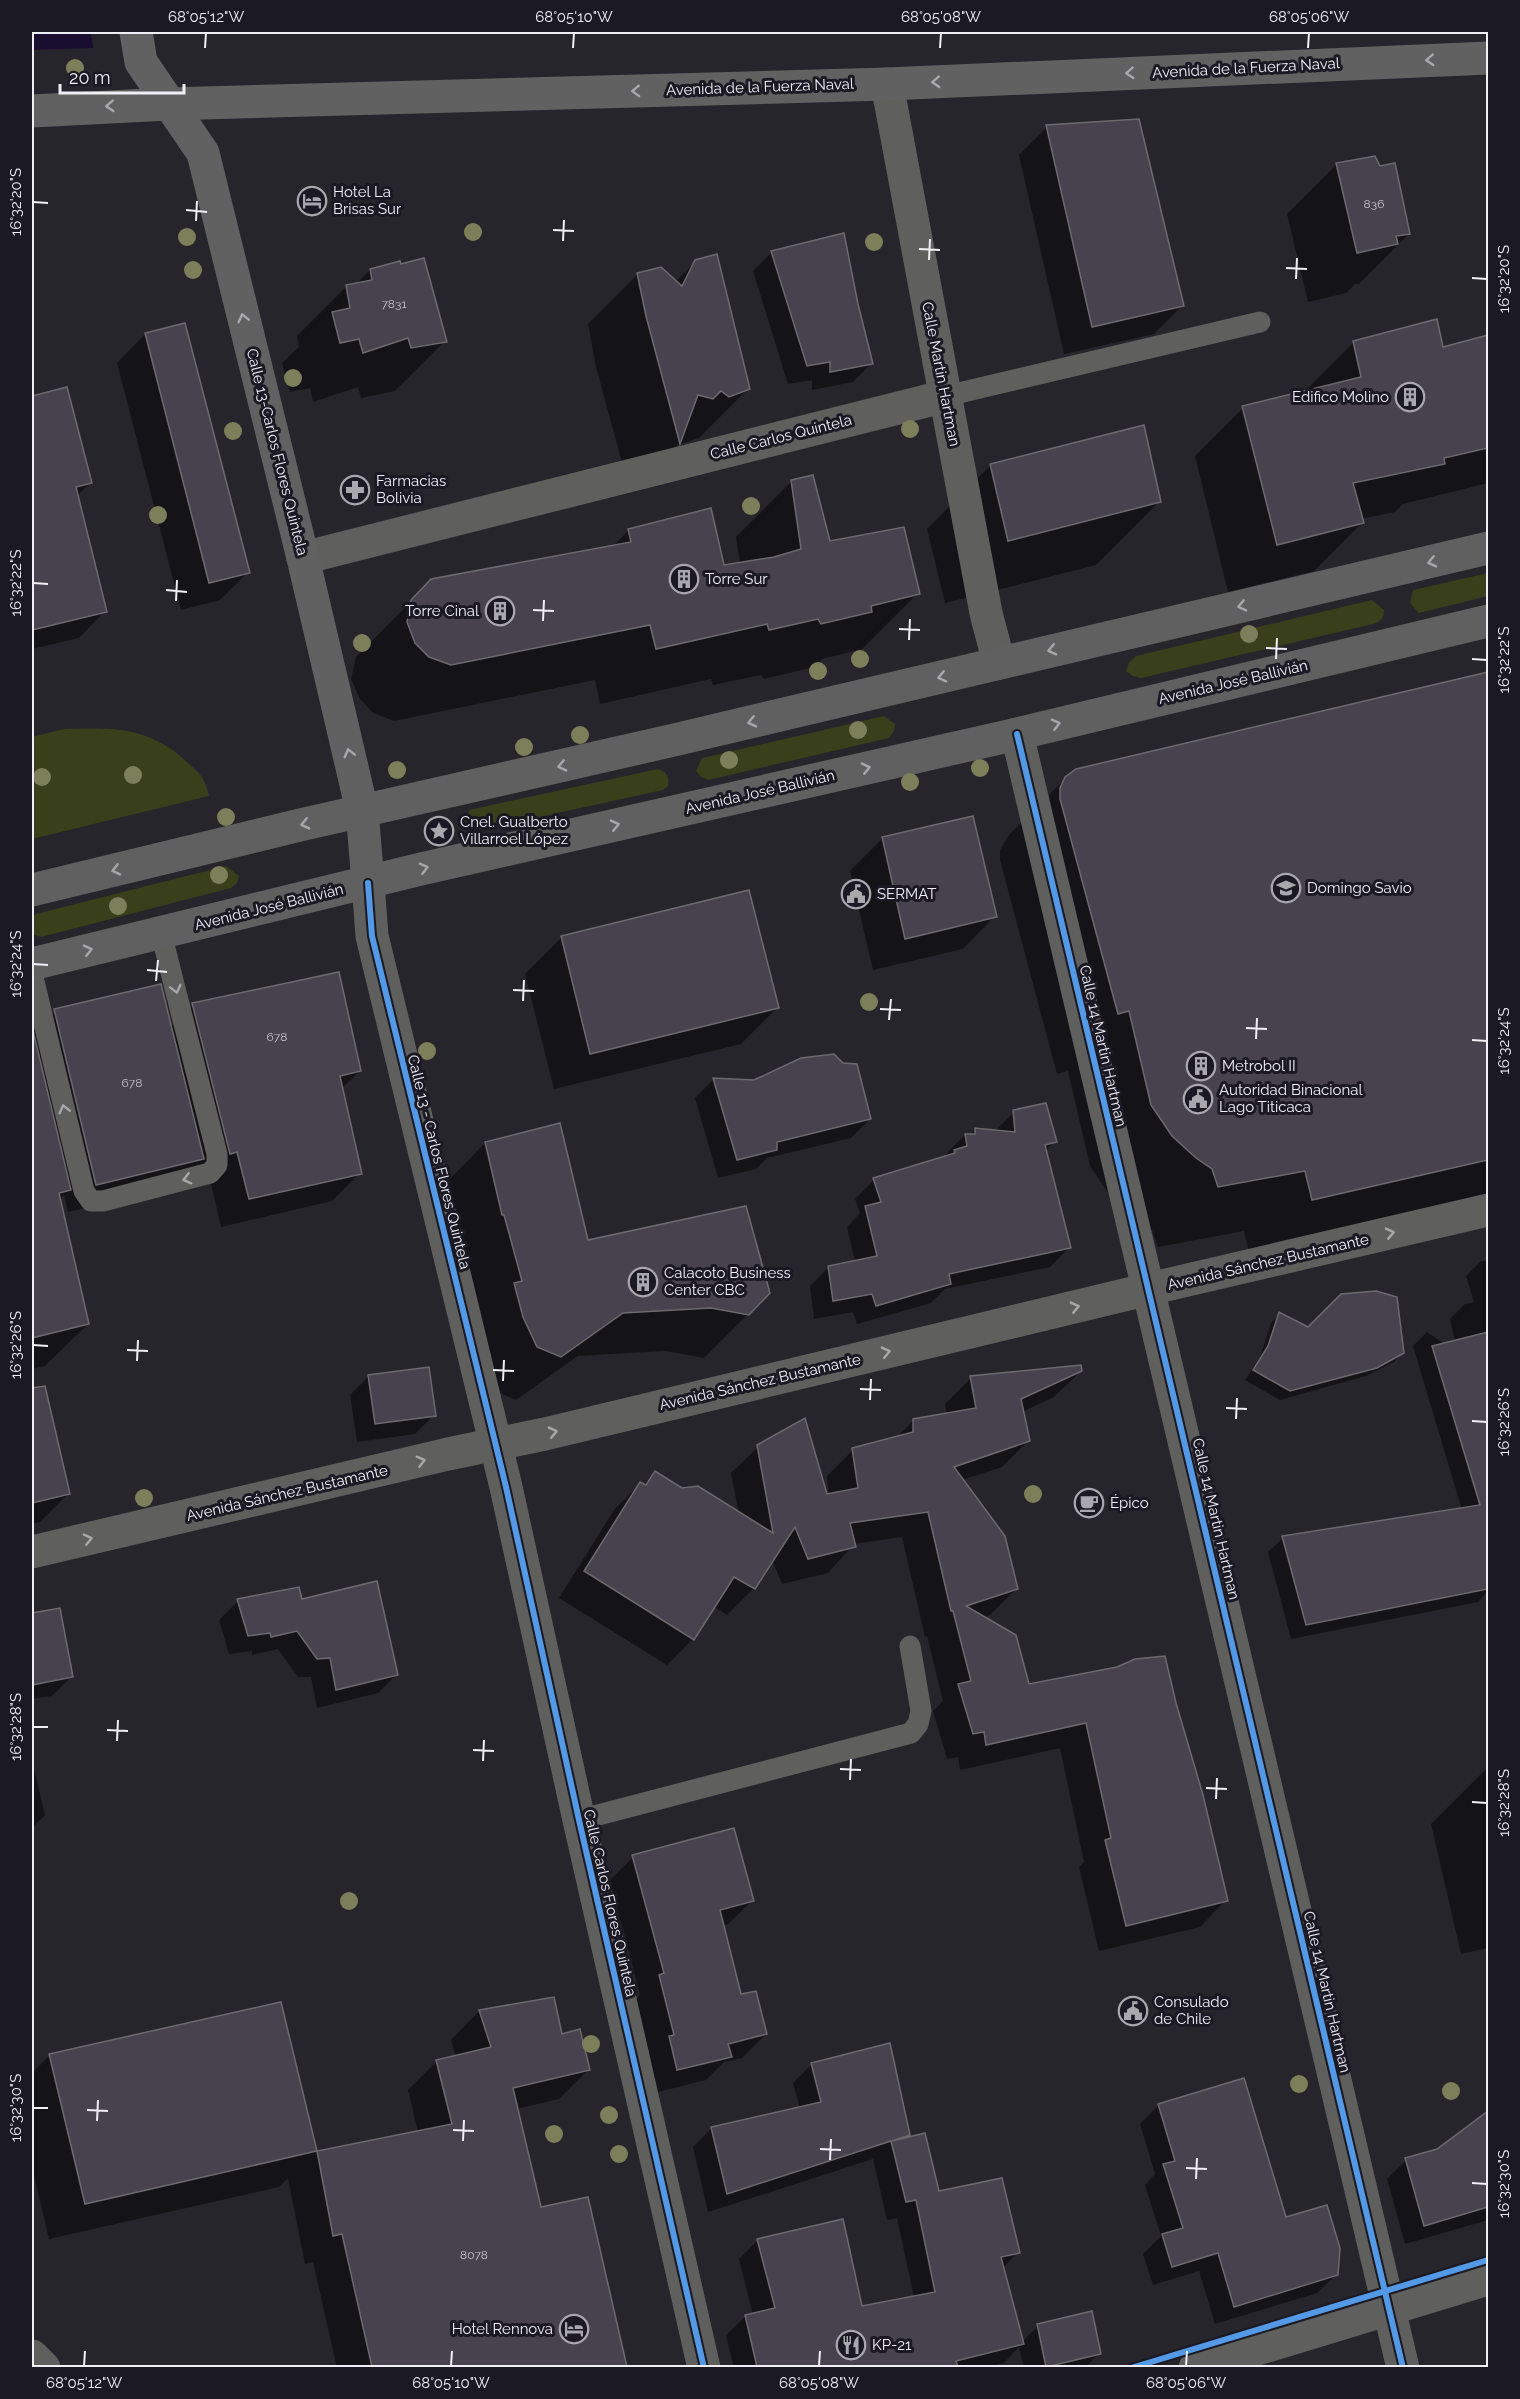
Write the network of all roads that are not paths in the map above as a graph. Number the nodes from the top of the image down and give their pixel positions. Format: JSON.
{"nodes":[{"id":1,"x":139,"y":47,"type":"edge"},
{"id":2,"x":1488,"y":58,"type":"edge"},
{"id":3,"x":887,"y":84,"type":"junction"},
{"id":4,"x":168,"y":104,"type":"junction"},
{"id":5,"x":32,"y":111,"type":"edge"},
{"id":6,"x":1260,"y":322,"type":"dead end"},
{"id":7,"x":946,"y":396,"type":"junction"},
{"id":8,"x":1488,"y":548,"type":"edge"},
{"id":9,"x":303,"y":558,"type":"junction"},
{"id":10,"x":1488,"y":621,"type":"edge"},
{"id":11,"x":999,"y":663,"type":"junction"},
{"id":12,"x":1017,"y":734,"type":"junction"},
{"id":13,"x":362,"y":810,"type":"junction"},
{"id":14,"x":368,"y":883,"type":"junction"},
{"id":15,"x":32,"y":890,"type":"edge"},
{"id":16,"x":161,"y":933,"type":"junction"},
{"id":17,"x":32,"y":964,"type":"edge"},
{"id":18,"x":32,"y":973,"type":"edge"},
{"id":19,"x":1488,"y":1210,"type":"edge"},
{"id":20,"x":1149,"y":1289,"type":"junction"},
{"id":21,"x":496,"y":1444,"type":"junction"},
{"id":22,"x":32,"y":1552,"type":"edge"},
{"id":23,"x":910,"y":1646,"type":"dead end"},
{"id":24,"x":579,"y":1820,"type":"junction"},
{"id":25,"x":1488,"y":2279,"type":"edge"},
{"id":26,"x":1389,"y":2309,"type":"junction"},
{"id":27,"x":32,"y":2356,"type":"edge"},
{"id":28,"x":44,"y":2367,"type":"edge"},
{"id":29,"x":704,"y":2367,"type":"edge"},
{"id":30,"x":1195,"y":2367,"type":"edge"},
{"id":31,"x":1403,"y":2367,"type":"edge"}],
"edges":[{"from":1,"to":4,"type":"main road","name":"Calle 13-Carlos Flores Quintela"},
{"from":2,"to":3,"type":"main road","name":"Avenida de la Fuerza Naval","one_way":true},
{"from":3,"to":4,"type":"main road","name":"Avenida de la Fuerza Naval","one_way":true},
{"from":3,"to":7,"type":"street","name":"Calle Martin Hartman"},
{"from":4,"to":5,"type":"main road","name":"Avenida de la Fuerza Naval","one_way":true},
{"from":9,"to":4,"type":"main road","name":"Calle 13-Carlos Flores Quintela","one_way":true},
{"from":6,"to":7,"type":"lane","name":"Calle Carlos Quintela"},
{"from":7,"to":9,"type":"street","name":"Calle Carlos Quintela"},
{"from":7,"to":11,"type":"street","name":"Calle Martin Hartman"},
{"from":8,"to":11,"type":"main road","one_way":true},
{"from":13,"to":9,"type":"main road","name":"Calle 13-Carlos Flores Quintela","one_way":true},
{"from":12,"to":10,"type":"main road","name":"Avenida José Ballivián","one_way":true},
{"from":11,"to":13,"type":"main road","one_way":true},
{"from":14,"to":12,"type":"main road","name":"Avenida José Ballivián","one_way":true},
{"from":12,"to":20,"type":"street","name":"Calle 14 Martin Hartman"},
{"from":13,"to":14,"type":"main road"},
{"from":13,"to":15,"type":"main road","one_way":true},
{"from":14,"to":16,"type":"main road","name":"Avenida José Ballivián"},
{"from":14,"to":21,"type":"street","name":"Calle 13 - Carlos Flores Quintela"},
{"from":17,"to":16,"type":"main road","name":"Avenida José Ballivián","one_way":true},
{"from":16,"to":18,"type":"lane","one_way":true},
{"from":20,"to":19,"type":"street","name":"Avenida Sánchez Bustamante","one_way":true},
{"from":21,"to":20,"type":"street","name":"Avenida Sánchez Bustamante","one_way":true},
{"from":20,"to":26,"type":"street","name":"Calle 14 Martin Hartman"},
{"from":22,"to":21,"type":"street","name":"Avenida Sánchez Bustamante","one_way":true},
{"from":21,"to":24,"type":"street","name":"Calle Carlos Flores Quintela"},
{"from":23,"to":24,"type":"lane"},
{"from":24,"to":29,"type":"street","name":"Calle Carlos Flores Quintela"},
{"from":25,"to":26,"type":"street"},
{"from":26,"to":30,"type":"street"},
{"from":26,"to":31,"type":"street","name":"Calle 14 Martin Hartman"},
{"from":27,"to":28,"type":"street"}]}
